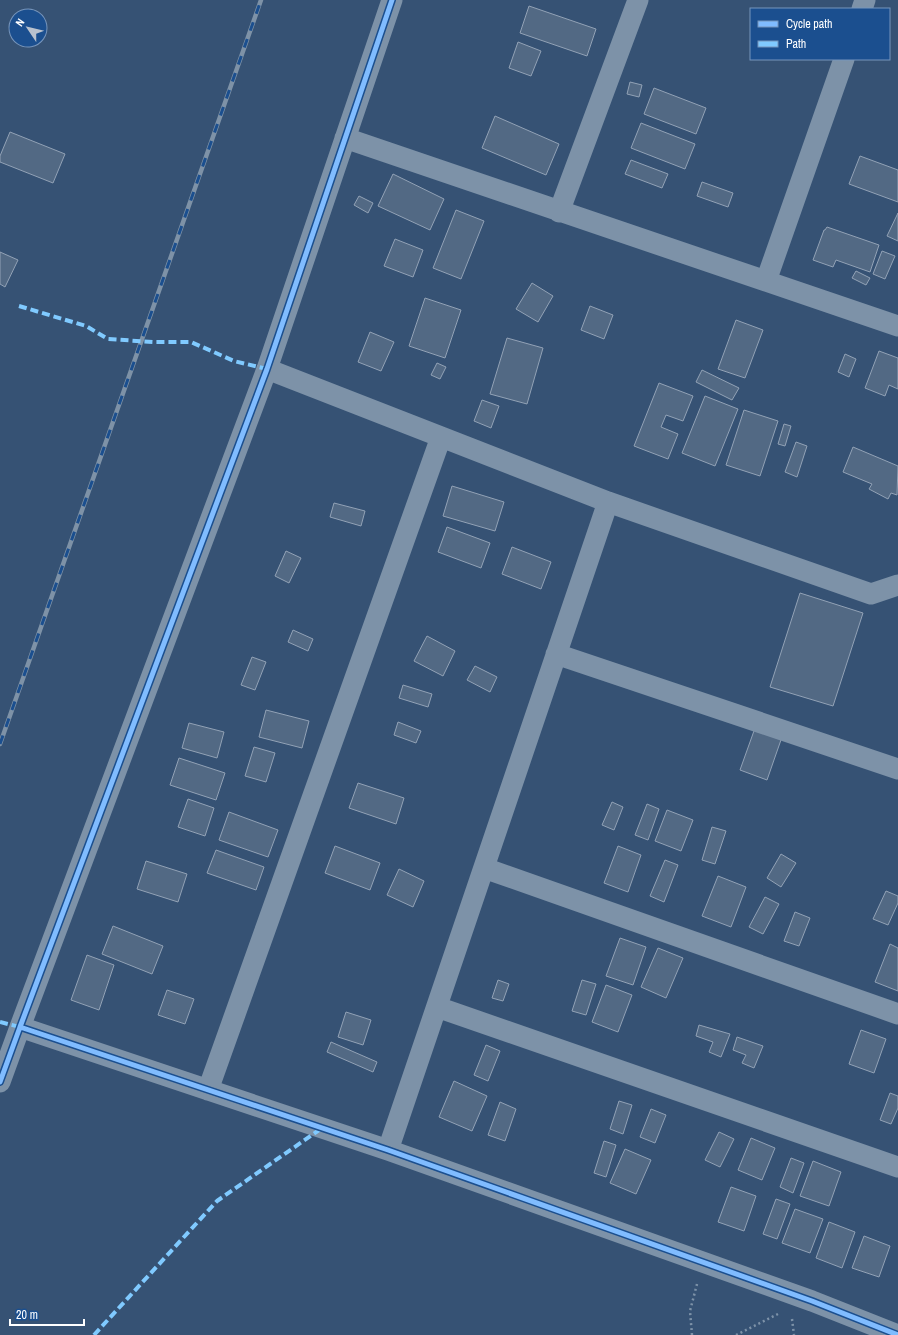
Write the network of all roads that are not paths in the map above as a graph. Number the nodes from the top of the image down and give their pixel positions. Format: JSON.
{"nodes":[{"id":1,"x":392,"y":0,"type":"edge"},
{"id":2,"x":638,"y":0,"type":"edge"},
{"id":3,"x":844,"y":60,"type":"edge"},
{"id":4,"x":345,"y":138,"type":"junction"},
{"id":5,"x":559,"y":212,"type":"junction"},
{"id":6,"x":766,"y":281,"type":"junction"},
{"id":7,"x":898,"y":326,"type":"edge"},
{"id":8,"x":267,"y":369,"type":"junction"},
{"id":9,"x":441,"y":437,"type":"junction"},
{"id":10,"x":608,"y":502,"type":"junction"},
{"id":11,"x":898,"y":585,"type":"edge"},
{"id":12,"x":556,"y":654,"type":"junction"},
{"id":13,"x":898,"y":769,"type":"edge"},
{"id":14,"x":484,"y":868,"type":"junction"},
{"id":15,"x":437,"y":1007,"type":"junction"},
{"id":16,"x":898,"y":1014,"type":"edge"},
{"id":17,"x":20,"y":1027,"type":"junction"},
{"id":18,"x":0,"y":1082,"type":"edge"},
{"id":19,"x":208,"y":1090,"type":"junction"},
{"id":20,"x":388,"y":1150,"type":"junction"},
{"id":21,"x":898,"y":1167,"type":"edge"},
{"id":22,"x":898,"y":1335,"type":"edge"}],
"edges":[{"from":1,"to":4,"type":"street"},
{"from":2,"to":5,"type":"street"},
{"from":3,"to":6,"type":"street"},
{"from":4,"to":5,"type":"street"},
{"from":4,"to":8,"type":"street"},
{"from":5,"to":6,"type":"street"},
{"from":6,"to":7,"type":"street"},
{"from":8,"to":9,"type":"street"},
{"from":8,"to":17,"type":"street"},
{"from":9,"to":10,"type":"street"},
{"from":9,"to":19,"type":"street"},
{"from":10,"to":11,"type":"street"},
{"from":10,"to":12,"type":"street"},
{"from":12,"to":13,"type":"street"},
{"from":12,"to":14,"type":"street"},
{"from":14,"to":15,"type":"street"},
{"from":14,"to":16,"type":"street"},
{"from":15,"to":20,"type":"street"},
{"from":15,"to":21,"type":"street"},
{"from":17,"to":18,"type":"street"},
{"from":17,"to":19,"type":"street"},
{"from":19,"to":20,"type":"street"},
{"from":20,"to":22,"type":"street"}]}
